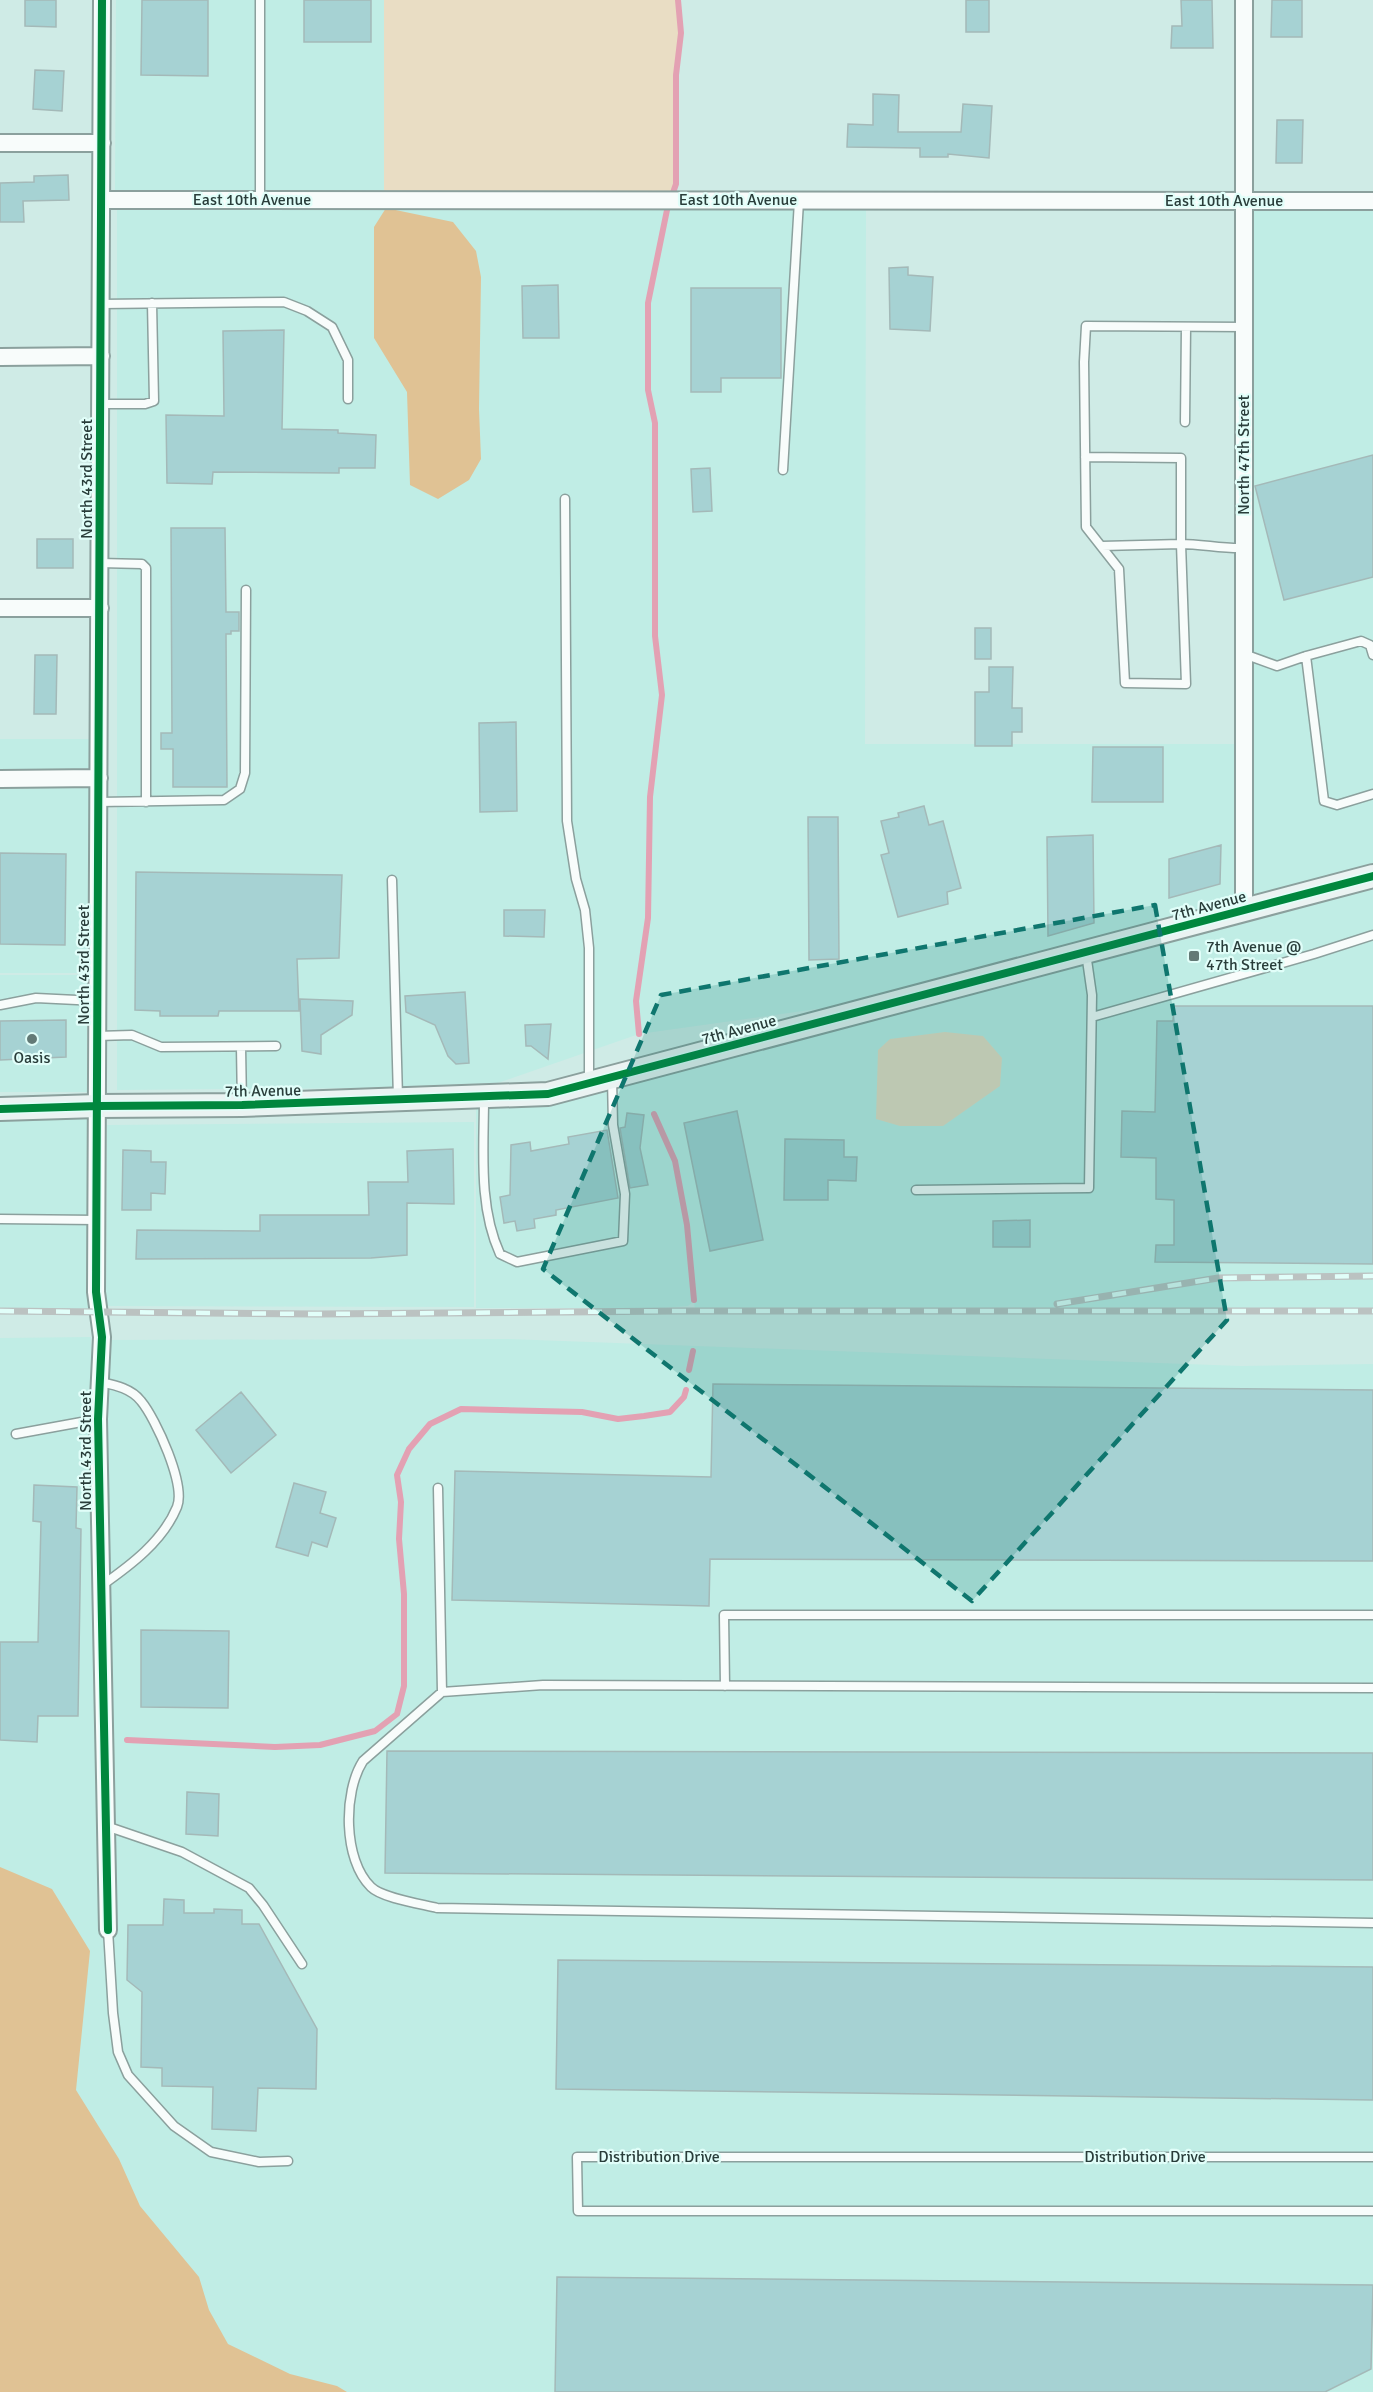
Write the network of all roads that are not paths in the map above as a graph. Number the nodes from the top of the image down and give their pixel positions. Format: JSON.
{"nodes":[{"id":1,"x":102,"y":0,"type":"edge"},
{"id":2,"x":260,"y":0,"type":"edge"},
{"id":3,"x":1244,"y":0,"type":"edge"},
{"id":4,"x":0,"y":143,"type":"edge"},
{"id":5,"x":102,"y":143,"type":"junction"},
{"id":6,"x":102,"y":200,"type":"junction"},
{"id":7,"x":260,"y":200,"type":"junction"},
{"id":8,"x":799,"y":201,"type":"junction"},
{"id":9,"x":1245,"y":201,"type":"junction"},
{"id":10,"x":1373,"y":201,"type":"edge"},
{"id":11,"x":152,"y":303,"type":"junction"},
{"id":12,"x":101,"y":304,"type":"junction"},
{"id":13,"x":1186,"y":327,"type":"junction"},
{"id":14,"x":1245,"y":327,"type":"junction"},
{"id":15,"x":101,"y":356,"type":"junction"},
{"id":16,"x":0,"y":357,"type":"edge"},
{"id":17,"x":348,"y":399,"type":"dead end"},
{"id":18,"x":100,"y":404,"type":"junction"},
{"id":19,"x":1185,"y":422,"type":"dead end"},
{"id":20,"x":1085,"y":457,"type":"junction"},
{"id":21,"x":783,"y":470,"type":"dead end"},
{"id":22,"x":565,"y":500,"type":"dead end"},
{"id":23,"x":1181,"y":544,"type":"junction"},
{"id":24,"x":1102,"y":546,"type":"junction"},
{"id":25,"x":1244,"y":548,"type":"junction"},
{"id":26,"x":100,"y":563,"type":"junction"},
{"id":27,"x":246,"y":590,"type":"dead end"},
{"id":28,"x":0,"y":608,"type":"edge"},
{"id":29,"x":100,"y":608,"type":"junction"},
{"id":30,"x":1244,"y":654,"type":"junction"},
{"id":31,"x":1373,"y":655,"type":"edge"},
{"id":32,"x":1306,"y":656,"type":"junction"},
{"id":33,"x":0,"y":778,"type":"edge"},
{"id":34,"x":99,"y":778,"type":"junction"},
{"id":35,"x":1373,"y":794,"type":"edge"},
{"id":36,"x":99,"y":802,"type":"junction"},
{"id":37,"x":146,"y":802,"type":"junction"},
{"id":38,"x":1373,"y":876,"type":"edge"},
{"id":39,"x":392,"y":880,"type":"dead end"},
{"id":40,"x":1244,"y":911,"type":"junction"},
{"id":41,"x":1373,"y":935,"type":"edge"},
{"id":42,"x":1086,"y":952,"type":"junction"},
{"id":43,"x":98,"y":1001,"type":"junction"},
{"id":44,"x":0,"y":1005,"type":"edge"},
{"id":45,"x":1092,"y":1017,"type":"junction"},
{"id":46,"x":98,"y":1036,"type":"junction"},
{"id":47,"x":276,"y":1046,"type":"dead end"},
{"id":48,"x":241,"y":1047,"type":"junction"},
{"id":49,"x":612,"y":1077,"type":"junction"},
{"id":50,"x":589,"y":1083,"type":"junction"},
{"id":51,"x":484,"y":1097,"type":"junction"},
{"id":52,"x":399,"y":1101,"type":"junction"},
{"id":53,"x":242,"y":1105,"type":"junction"},
{"id":54,"x":98,"y":1106,"type":"junction"},
{"id":55,"x":0,"y":1109,"type":"edge"},
{"id":56,"x":916,"y":1190,"type":"dead end"},
{"id":57,"x":0,"y":1219,"type":"edge"},
{"id":58,"x":97,"y":1220,"type":"junction"},
{"id":59,"x":100,"y":1382,"type":"junction"},
{"id":60,"x":98,"y":1419,"type":"junction"},
{"id":61,"x":16,"y":1434,"type":"dead end"},
{"id":62,"x":438,"y":1488,"type":"dead end"},
{"id":63,"x":101,"y":1586,"type":"junction"},
{"id":64,"x":1373,"y":1615,"type":"edge"},
{"id":65,"x":725,"y":1686,"type":"junction"},
{"id":66,"x":1373,"y":1688,"type":"edge"},
{"id":67,"x":442,"y":1692,"type":"junction"},
{"id":68,"x":106,"y":1826,"type":"junction"},
{"id":69,"x":1373,"y":1923,"type":"edge"},
{"id":70,"x":108,"y":1930,"type":"joint"},
{"id":71,"x":302,"y":1964,"type":"dead end"},
{"id":72,"x":1373,"y":2157,"type":"edge"},
{"id":73,"x":288,"y":2161,"type":"dead end"},
{"id":74,"x":1373,"y":2211,"type":"edge"}],
"edges":[{"from":1,"to":5,"type":"street","name":"North 43rd Street"},
{"from":2,"to":7,"type":"lane"},
{"from":3,"to":9,"type":"street","name":"North 47th Street"},
{"from":4,"to":5,"type":"street"},
{"from":5,"to":6,"type":"street","name":"North 43rd Street"},
{"from":6,"to":7,"type":"street","name":"East 10th Avenue"},
{"from":6,"to":12,"type":"street","name":"North 43rd Street"},
{"from":7,"to":8,"type":"street","name":"East 10th Avenue"},
{"from":8,"to":9,"type":"street","name":"East 10th Avenue"},
{"from":8,"to":21,"type":"lane"},
{"from":9,"to":10,"type":"street","name":"East 10th Avenue"},
{"from":9,"to":14,"type":"street","name":"North 47th Street"},
{"from":11,"to":12,"type":"lane"},
{"from":11,"to":17,"type":"lane"},
{"from":11,"to":18,"type":"lane"},
{"from":12,"to":15,"type":"street","name":"North 43rd Street"},
{"from":13,"to":14,"type":"lane"},
{"from":13,"to":19,"type":"lane"},
{"from":13,"to":20,"type":"lane"},
{"from":14,"to":25,"type":"street","name":"North 47th Street"},
{"from":15,"to":16,"type":"street"},
{"from":15,"to":18,"type":"street","name":"North 43rd Street"},
{"from":18,"to":26,"type":"street","name":"North 43rd Street"},
{"from":20,"to":23,"type":"lane"},
{"from":20,"to":24,"type":"lane"},
{"from":22,"to":50,"type":"lane"},
{"from":23,"to":24,"type":"lane"},
{"from":23,"to":24,"type":"lane"},
{"from":23,"to":25,"type":"lane"},
{"from":25,"to":30,"type":"street","name":"North 47th Street"},
{"from":26,"to":29,"type":"street","name":"North 43rd Street"},
{"from":26,"to":37,"type":"lane"},
{"from":27,"to":37,"type":"lane"},
{"from":28,"to":29,"type":"street"},
{"from":29,"to":34,"type":"street","name":"North 43rd Street"},
{"from":30,"to":32,"type":"lane"},
{"from":30,"to":40,"type":"street","name":"North 47th Street"},
{"from":31,"to":32,"type":"lane"},
{"from":32,"to":35,"type":"lane"},
{"from":33,"to":34,"type":"street"},
{"from":34,"to":36,"type":"street","name":"North 43rd Street"},
{"from":36,"to":37,"type":"lane"},
{"from":36,"to":43,"type":"street","name":"North 43rd Street"},
{"from":38,"to":40,"type":"street","name":"7th Avenue"},
{"from":39,"to":52,"type":"lane"},
{"from":40,"to":42,"type":"street","name":"7th Avenue"},
{"from":41,"to":45,"type":"lane"},
{"from":42,"to":45,"type":"lane"},
{"from":42,"to":49,"type":"street","name":"7th Avenue"},
{"from":43,"to":44,"type":"lane"},
{"from":43,"to":46,"type":"street","name":"North 43rd Street"},
{"from":45,"to":56,"type":"lane"},
{"from":46,"to":48,"type":"lane"},
{"from":46,"to":54,"type":"street","name":"North 43rd Street"},
{"from":47,"to":48,"type":"lane"},
{"from":48,"to":53,"type":"lane"},
{"from":49,"to":50,"type":"street","name":"7th Avenue"},
{"from":49,"to":51,"type":"lane"},
{"from":50,"to":51,"type":"street","name":"7th Avenue"},
{"from":51,"to":52,"type":"street","name":"7th Avenue"},
{"from":52,"to":53,"type":"street","name":"7th Avenue"},
{"from":53,"to":54,"type":"street","name":"7th Avenue"},
{"from":54,"to":55,"type":"street","name":"7th Avenue"},
{"from":54,"to":58,"type":"street","name":"North 43rd Street"},
{"from":57,"to":58,"type":"lane"},
{"from":58,"to":59,"type":"street","name":"North 43rd Street"},
{"from":59,"to":60,"type":"street","name":"North 43rd Street"},
{"from":59,"to":63,"type":"lane"},
{"from":60,"to":61,"type":"lane"},
{"from":60,"to":63,"type":"street","name":"North 43rd Street"},
{"from":62,"to":67,"type":"lane"},
{"from":63,"to":68,"type":"street","name":"North 43rd Street"},
{"from":64,"to":65,"type":"lane"},
{"from":65,"to":66,"type":"lane"},
{"from":65,"to":67,"type":"lane"},
{"from":67,"to":69,"type":"lane"},
{"from":68,"to":70,"type":"street","name":"North 43rd Street"},
{"from":68,"to":71,"type":"lane"},
{"from":70,"to":73,"type":"lane"},
{"from":72,"to":74,"type":"lane","name":"Distribution Drive"}]}
